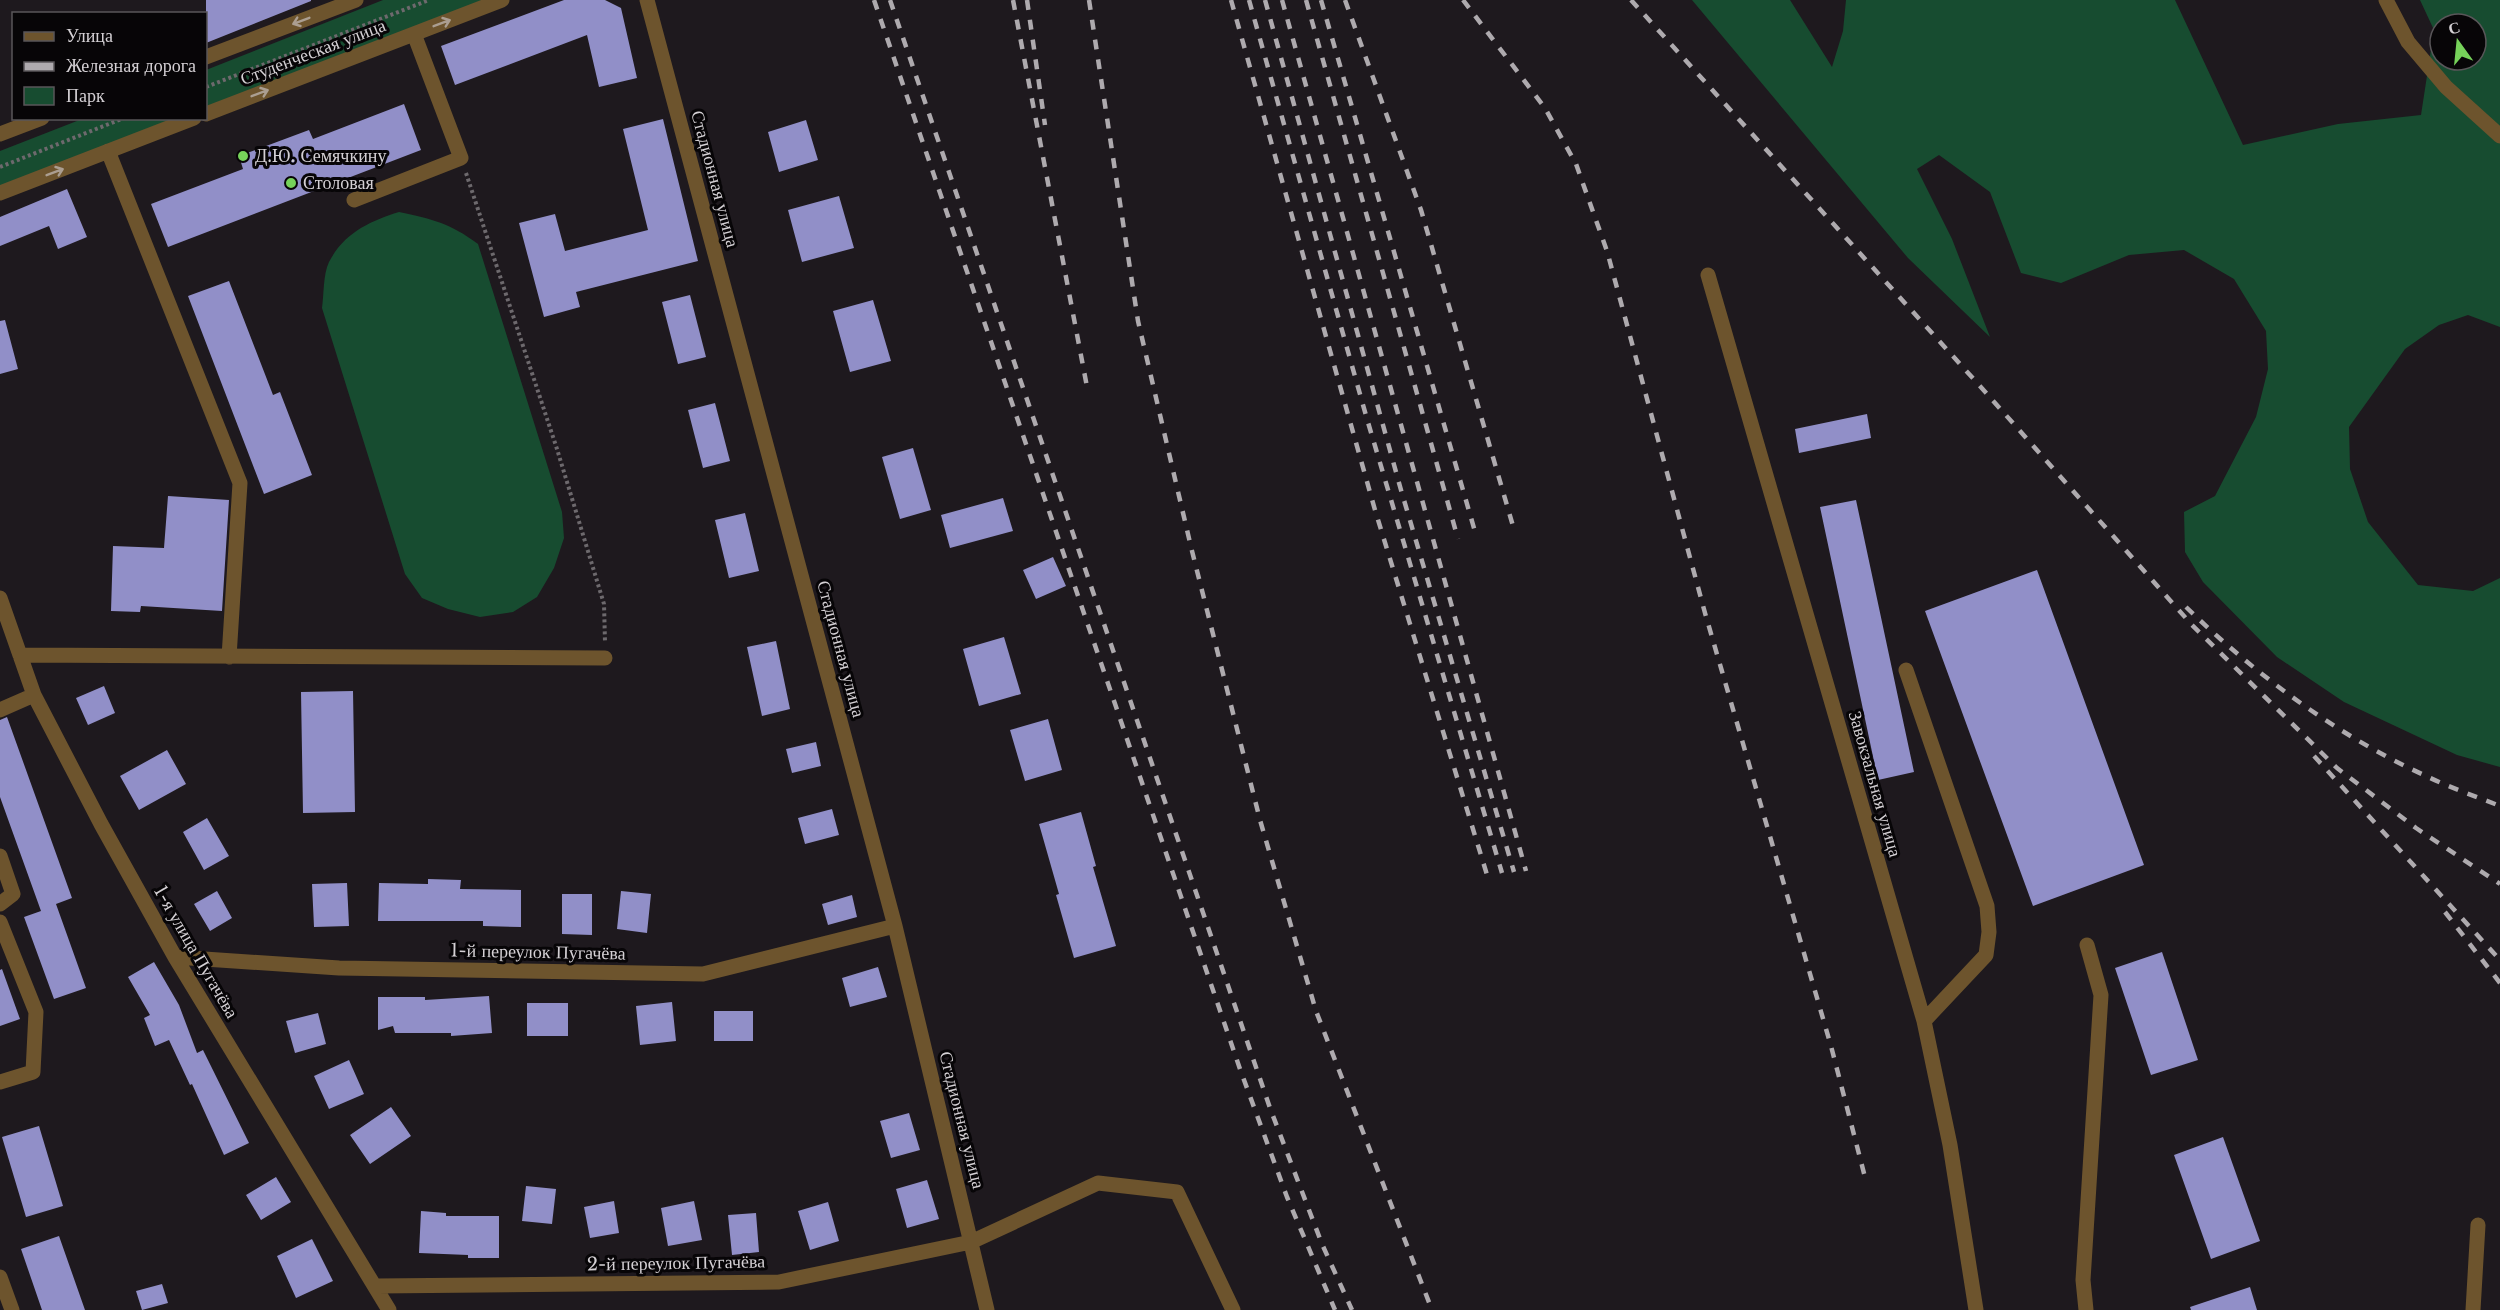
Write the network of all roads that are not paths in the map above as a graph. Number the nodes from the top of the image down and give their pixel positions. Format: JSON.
{"nodes":[{"id":1,"x":356,"y":0,"type":"edge"},
{"id":2,"x":502,"y":0,"type":"edge"},
{"id":3,"x":647,"y":0,"type":"edge"},
{"id":4,"x":2386,"y":0,"type":"edge"},
{"id":5,"x":414,"y":34,"type":"junction"},
{"id":6,"x":207,"y":57,"type":"edge"},
{"id":7,"x":207,"y":114,"type":"edge"},
{"id":8,"x":37,"y":120,"type":"edge"},
{"id":9,"x":189,"y":120,"type":"edge"},
{"id":10,"x":0,"y":134,"type":"edge"},
{"id":11,"x":2500,"y":136,"type":"edge"},
{"id":12,"x":108,"y":152,"type":"junction"},
{"id":13,"x":0,"y":193,"type":"edge"},
{"id":14,"x":354,"y":200,"type":"dead end"},
{"id":15,"x":1708,"y":275,"type":"dead end"},
{"id":16,"x":0,"y":598,"type":"edge"},
{"id":17,"x":20,"y":655,"type":"junction"},
{"id":18,"x":229,"y":657,"type":"junction"},
{"id":19,"x":605,"y":658,"type":"road end"},
{"id":20,"x":1906,"y":670,"type":"dead end"},
{"id":21,"x":34,"y":695,"type":"junction"},
{"id":22,"x":0,"y":710,"type":"edge"},
{"id":23,"x":0,"y":856,"type":"edge"},
{"id":24,"x":0,"y":904,"type":"edge"},
{"id":25,"x":0,"y":922,"type":"edge"},
{"id":26,"x":895,"y":926,"type":"junction"},
{"id":27,"x":2086,"y":945,"type":"dead end"},
{"id":28,"x":5,"y":947,"type":"edge"},
{"id":29,"x":175,"y":957,"type":"junction"},
{"id":30,"x":1924,"y":1021,"type":"junction"},
{"id":31,"x":0,"y":1082,"type":"edge"},
{"id":32,"x":2478,"y":1225,"type":"dead end"},
{"id":33,"x":971,"y":1242,"type":"junction"},
{"id":34,"x":0,"y":1277,"type":"edge"},
{"id":35,"x":377,"y":1287,"type":"junction"},
{"id":36,"x":12,"y":1310,"type":"edge"},
{"id":37,"x":389,"y":1310,"type":"edge"},
{"id":38,"x":987,"y":1310,"type":"edge"},
{"id":39,"x":1233,"y":1310,"type":"edge"},
{"id":40,"x":1976,"y":1310,"type":"edge"},
{"id":41,"x":2086,"y":1310,"type":"edge"},
{"id":42,"x":2473,"y":1310,"type":"edge"}],
"edges":[{"from":1,"to":6,"type":"street","name":"Студенческая улица","one_way":true},
{"from":5,"to":2,"type":"street","name":"Студенческая улица","one_way":true},
{"from":3,"to":26,"type":"street","name":"Стадионная улица"},
{"from":4,"to":11,"type":"street"},
{"from":7,"to":5,"type":"street","name":"Студенческая улица","one_way":true},
{"from":5,"to":14,"type":"street"},
{"from":8,"to":10,"type":"street"},
{"from":9,"to":12,"type":"street"},
{"from":13,"to":12,"type":"street","one_way":true},
{"from":12,"to":18,"type":"street"},
{"from":15,"to":30,"type":"street","name":"Завокзальная улица"},
{"from":16,"to":17,"type":"street","name":"1-я улица Пугачёва"},
{"from":17,"to":18,"type":"street"},
{"from":17,"to":21,"type":"street","name":"1-я улица Пугачёва"},
{"from":18,"to":19,"type":"street"},
{"from":20,"to":30,"type":"street"},
{"from":21,"to":22,"type":"street"},
{"from":21,"to":29,"type":"street","name":"1-я улица Пугачёва"},
{"from":23,"to":24,"type":"street"},
{"from":25,"to":28,"type":"street"},
{"from":26,"to":29,"type":"street","name":"1-й переулок Пугачёва"},
{"from":26,"to":33,"type":"street","name":"Стадионная улица"},
{"from":27,"to":41,"type":"street"},
{"from":28,"to":31,"type":"street"},
{"from":29,"to":35,"type":"street","name":"1-я улица Пугачёва"},
{"from":30,"to":40,"type":"street","name":"Завокзальная улица"},
{"from":32,"to":42,"type":"street"},
{"from":33,"to":35,"type":"street","name":"2-й переулок Пугачёва"},
{"from":33,"to":38,"type":"street","name":"Стадионная улица"},
{"from":33,"to":39,"type":"street","name":"2-й переулок Пугачёва"},
{"from":34,"to":36,"type":"street"},
{"from":35,"to":37,"type":"street","name":"1-я улица Пугачёва"}]}
